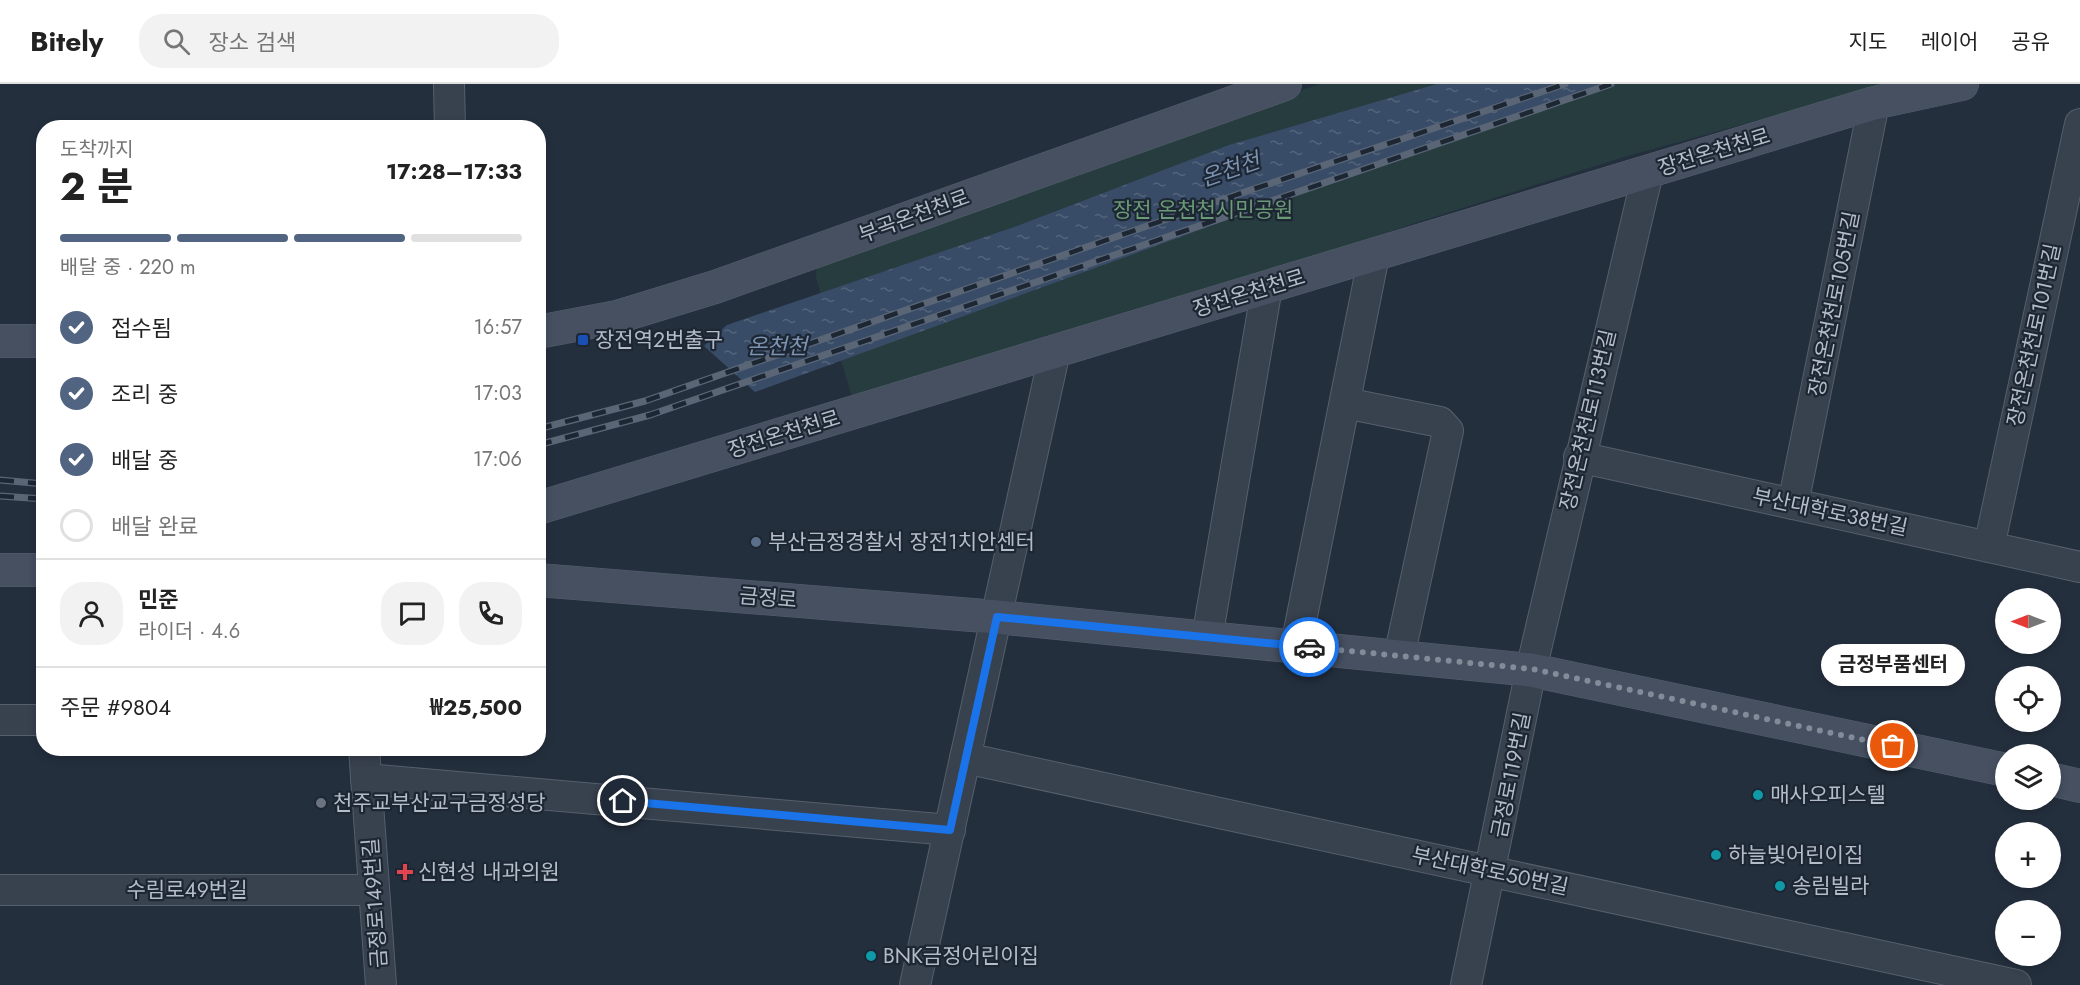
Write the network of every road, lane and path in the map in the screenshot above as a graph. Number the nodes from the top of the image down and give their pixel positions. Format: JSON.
{"nodes":[{"id":1,"x":449,"y":84,"type":"edge"},
{"id":2,"x":1285,"y":84,"type":"edge"},
{"id":3,"x":1962,"y":84,"type":"edge"},
{"id":4,"x":1874,"y":103,"type":"junction"},
{"id":5,"x":450,"y":120,"type":"edge"},
{"id":6,"x":2080,"y":124,"type":"edge"},
{"id":7,"x":1648,"y":172,"type":"junction"},
{"id":8,"x":1374,"y":255,"type":"junction"},
{"id":9,"x":1267,"y":287,"type":"junction"},
{"id":10,"x":546,"y":330,"type":"edge"},
{"id":11,"x":0,"y":341,"type":"edge"},
{"id":12,"x":36,"y":341,"type":"edge"},
{"id":13,"x":1056,"y":351,"type":"junction"},
{"id":14,"x":1345,"y":404,"type":"junction"},
{"id":15,"x":1579,"y":457,"type":"junction"},
{"id":16,"x":1793,"y":504,"type":"junction"},
{"id":17,"x":546,"y":506,"type":"edge"},
{"id":18,"x":1989,"y":547,"type":"junction"},
{"id":19,"x":2080,"y":567,"type":"edge"},
{"id":20,"x":0,"y":570,"type":"edge"},
{"id":21,"x":36,"y":570,"type":"edge"},
{"id":22,"x":546,"y":581,"type":"edge"},
{"id":23,"x":997,"y":617,"type":"junction"},
{"id":24,"x":1207,"y":638,"type":"junction"},
{"id":25,"x":1296,"y":646,"type":"junction"},
{"id":26,"x":1399,"y":657,"type":"junction"},
{"id":27,"x":1532,"y":669,"type":"junction"},
{"id":28,"x":0,"y":720,"type":"edge"},
{"id":29,"x":36,"y":720,"type":"edge"},
{"id":30,"x":365,"y":756,"type":"edge"},
{"id":31,"x":965,"y":758,"type":"junction"},
{"id":32,"x":1995,"y":768,"type":"edge"},
{"id":33,"x":366,"y":779,"type":"junction"},
{"id":34,"x":2061,"y":782,"type":"edge"},
{"id":35,"x":2080,"y":786,"type":"edge"},
{"id":36,"x":950,"y":830,"type":"junction"},
{"id":37,"x":1491,"y":872,"type":"junction"},
{"id":38,"x":0,"y":890,"type":"edge"},
{"id":39,"x":374,"y":890,"type":"junction"},
{"id":40,"x":381,"y":985,"type":"edge"},
{"id":41,"x":915,"y":985,"type":"edge"},
{"id":42,"x":1466,"y":985,"type":"edge"},
{"id":43,"x":2016,"y":985,"type":"edge"}],
"edges":[{"from":1,"to":5,"type":"street"},
{"from":2,"to":10,"type":"main road","name":"부곡온천천로"},
{"from":3,"to":4,"type":"main road","name":"장전온천천로"},
{"from":4,"to":7,"type":"main road","name":"장전온천천로"},
{"from":4,"to":16,"type":"street","name":"장전온천천로105번길"},
{"from":6,"to":18,"type":"street","name":"장전온천천로101번길"},
{"from":7,"to":8,"type":"main road","name":"장전온천천로"},
{"from":7,"to":15,"type":"street","name":"장전온천천로113번길"},
{"from":8,"to":9,"type":"main road","name":"장전온천천로"},
{"from":8,"to":14,"type":"street"},
{"from":9,"to":13,"type":"main road","name":"장전온천천로"},
{"from":9,"to":24,"type":"street"},
{"from":11,"to":12,"type":"main road"},
{"from":13,"to":17,"type":"main road","name":"장전온천천로"},
{"from":13,"to":23,"type":"street"},
{"from":14,"to":25,"type":"street"},
{"from":14,"to":26,"type":"street"},
{"from":15,"to":16,"type":"street","name":"부산대학로38번길"},
{"from":15,"to":27,"type":"street","name":"장전온천천로113번길"},
{"from":16,"to":18,"type":"street","name":"부산대학로38번길"},
{"from":18,"to":19,"type":"street","name":"부산대학로38번길"},
{"from":20,"to":21,"type":"main road"},
{"from":22,"to":23,"type":"main road","name":"금정로"},
{"from":23,"to":24,"type":"main road","name":"금정로"},
{"from":23,"to":31,"type":"street"},
{"from":24,"to":25,"type":"main road","name":"금정로"},
{"from":25,"to":26,"type":"main road","name":"금정로"},
{"from":26,"to":27,"type":"main road","name":"금정로"},
{"from":27,"to":32,"type":"main road","name":"금정로"},
{"from":27,"to":37,"type":"street","name":"금정로119번길"},
{"from":28,"to":29,"type":"street"},
{"from":30,"to":33,"type":"street","name":"금정로149번길"},
{"from":31,"to":36,"type":"street"},
{"from":31,"to":37,"type":"street","name":"부산대학로50번길"},
{"from":33,"to":36,"type":"street"},
{"from":33,"to":39,"type":"street","name":"금정로149번길"},
{"from":34,"to":35,"type":"main road"},
{"from":36,"to":41,"type":"street"},
{"from":37,"to":42,"type":"street","name":"금정로119번길"},
{"from":37,"to":43,"type":"street","name":"부산대학로50번길"},
{"from":38,"to":39,"type":"street","name":"수림로49번길"},
{"from":39,"to":40,"type":"street","name":"금정로149번길"}]}
